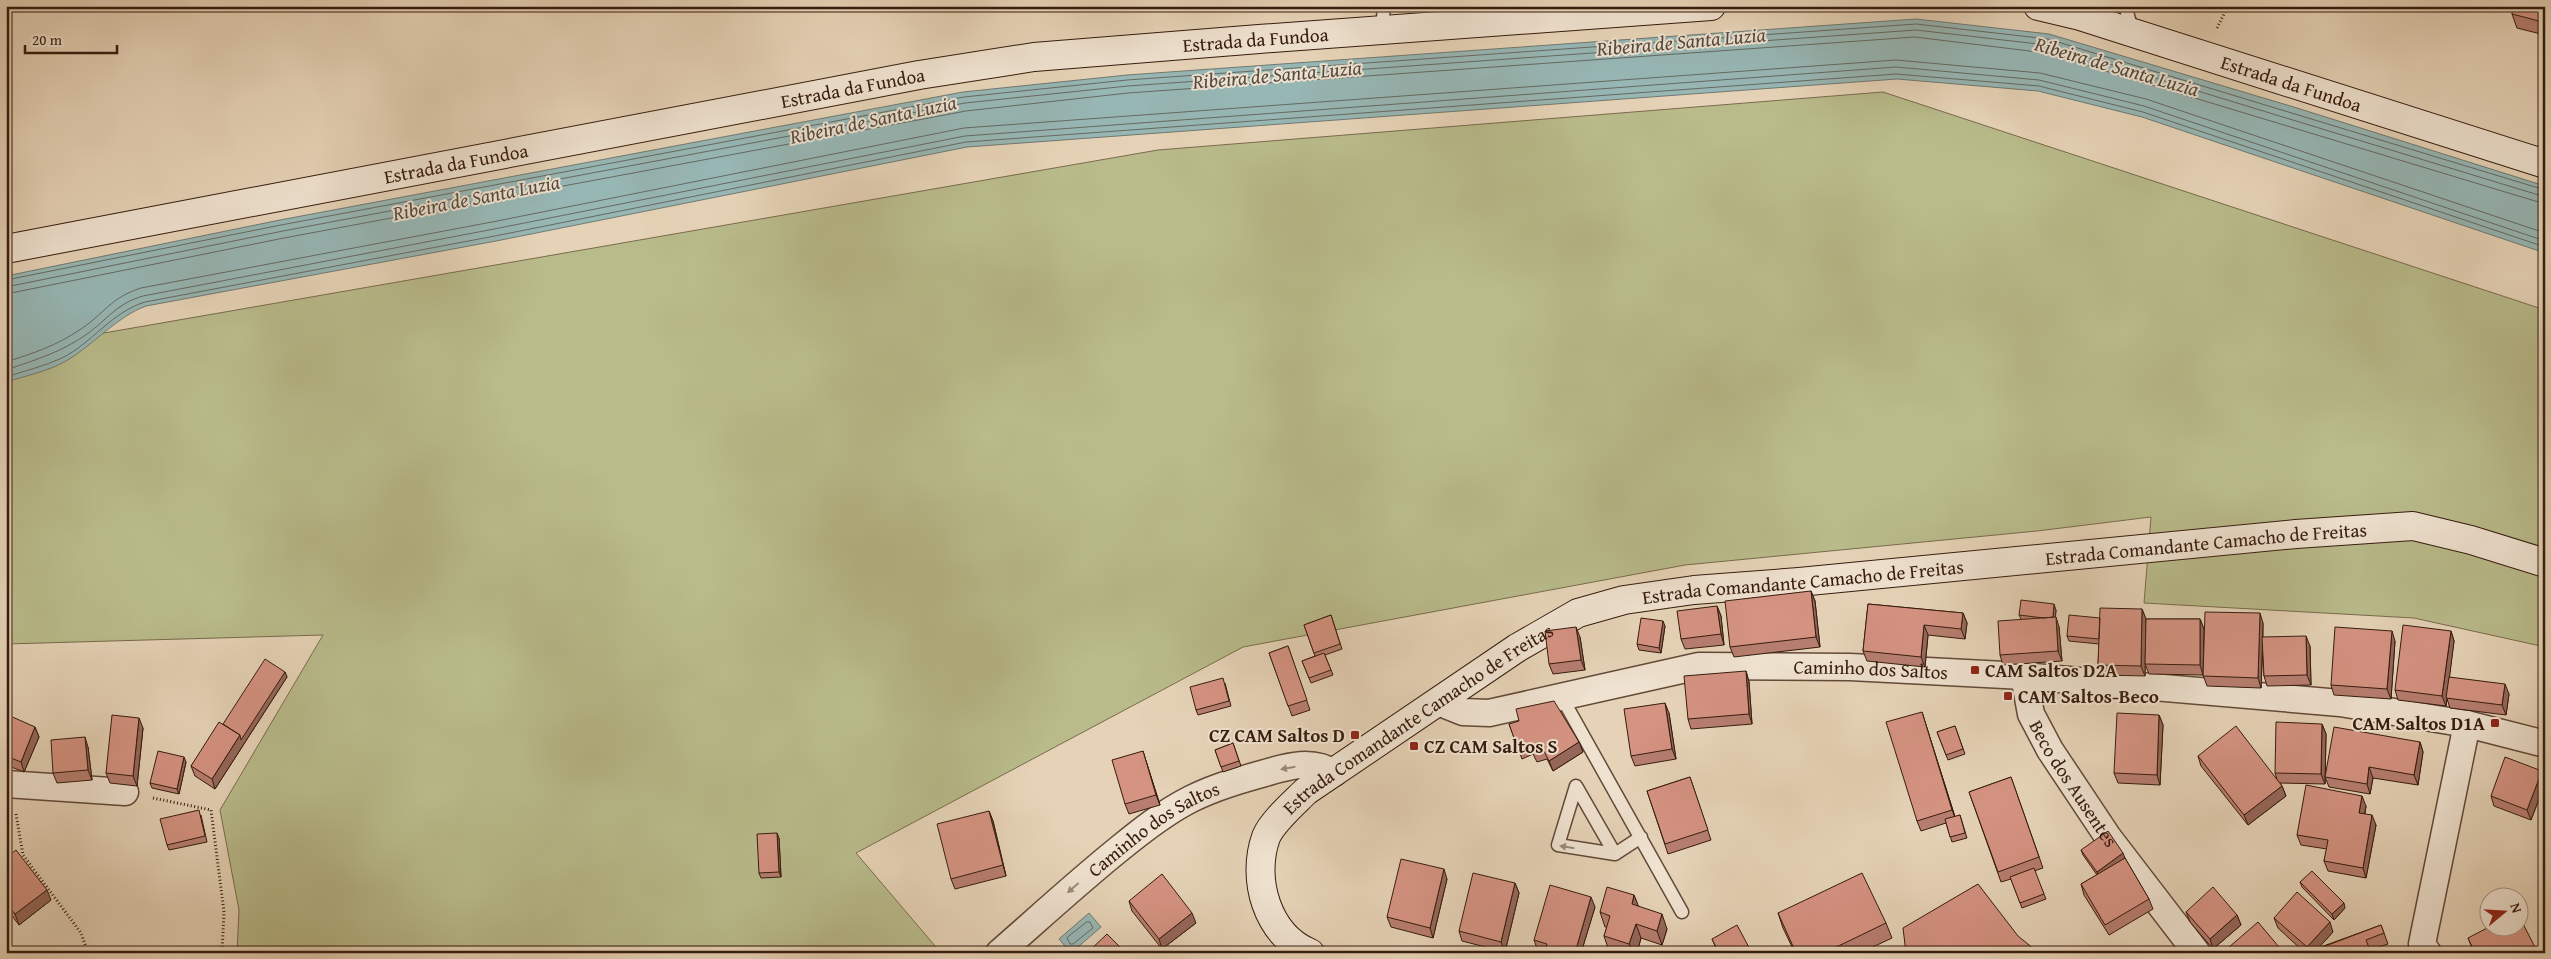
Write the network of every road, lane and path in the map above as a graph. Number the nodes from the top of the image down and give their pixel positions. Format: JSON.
{"nodes":[{"id":1,"x":1711,"y":6,"type":"edge"},
{"id":2,"x":2038,"y":6,"type":"edge"},
{"id":3,"x":2125,"y":6,"type":"edge"},
{"id":4,"x":1383,"y":18,"type":"edge"},
{"id":5,"x":2133,"y":32,"type":"junction"},
{"id":6,"x":2545,"y":164,"type":"edge"},
{"id":7,"x":6,"y":250,"type":"edge"},
{"id":8,"x":2545,"y":564,"type":"edge"},
{"id":9,"x":2024,"y":676,"type":"junction"},
{"id":10,"x":1561,"y":696,"type":"junction"},
{"id":11,"x":1438,"y":702,"type":"junction"},
{"id":12,"x":2466,"y":724,"type":"junction"},
{"id":13,"x":2545,"y":744,"type":"edge"},
{"id":14,"x":1334,"y":773,"type":"junction"},
{"id":15,"x":9,"y":784,"type":"edge"},
{"id":16,"x":125,"y":792,"type":"joint"},
{"id":17,"x":1641,"y":837,"type":"junction"},
{"id":18,"x":1615,"y":854,"type":"junction"},
{"id":19,"x":1682,"y":912,"type":"dead end"},
{"id":20,"x":88,"y":953,"type":"edge"},
{"id":21,"x":222,"y":953,"type":"edge"},
{"id":22,"x":999,"y":953,"type":"edge"},
{"id":23,"x":1310,"y":953,"type":"edge"},
{"id":24,"x":2197,"y":953,"type":"edge"},
{"id":25,"x":2428,"y":953,"type":"edge"}],
"edges":[{"from":1,"to":4,"type":"main road","name":"Estrada da Fundoa"},
{"from":2,"to":5,"type":"main road","name":"Estrada da Fundoa"},
{"from":3,"to":5,"type":"lane"},
{"from":4,"to":7,"type":"main road","name":"Estrada da Fundoa"},
{"from":5,"to":6,"type":"main road","name":"Estrada da Fundoa"},
{"from":8,"to":11,"type":"main road","name":"Estrada Comandante Camacho de Freitas"},
{"from":9,"to":10,"type":"street","name":"Caminho dos Saltos"},
{"from":9,"to":12,"type":"street","name":"Caminho dos Saltos"},
{"from":9,"to":24,"type":"street","name":"Beco dos Ausentes"},
{"from":10,"to":11,"type":"street","name":"Caminho dos Saltos"},
{"from":10,"to":17,"type":"lane"},
{"from":11,"to":14,"type":"main road","name":"Estrada Comandante Camacho de Freitas"},
{"from":12,"to":13,"type":"street","name":"Caminho dos Saltos"},
{"from":12,"to":25,"type":"street"},
{"from":14,"to":22,"type":"street","name":"Caminho dos Saltos","one_way":true},
{"from":14,"to":23,"type":"main road","name":"Estrada Comandante Camacho de Freitas"},
{"from":15,"to":16,"type":"street"},
{"from":15,"to":20,"type":"path"},
{"from":16,"to":21,"type":"path"},
{"from":17,"to":18,"type":"lane"},
{"from":17,"to":19,"type":"lane"},
{"from":18,"to":18,"type":"lane","one_way":true}]}
